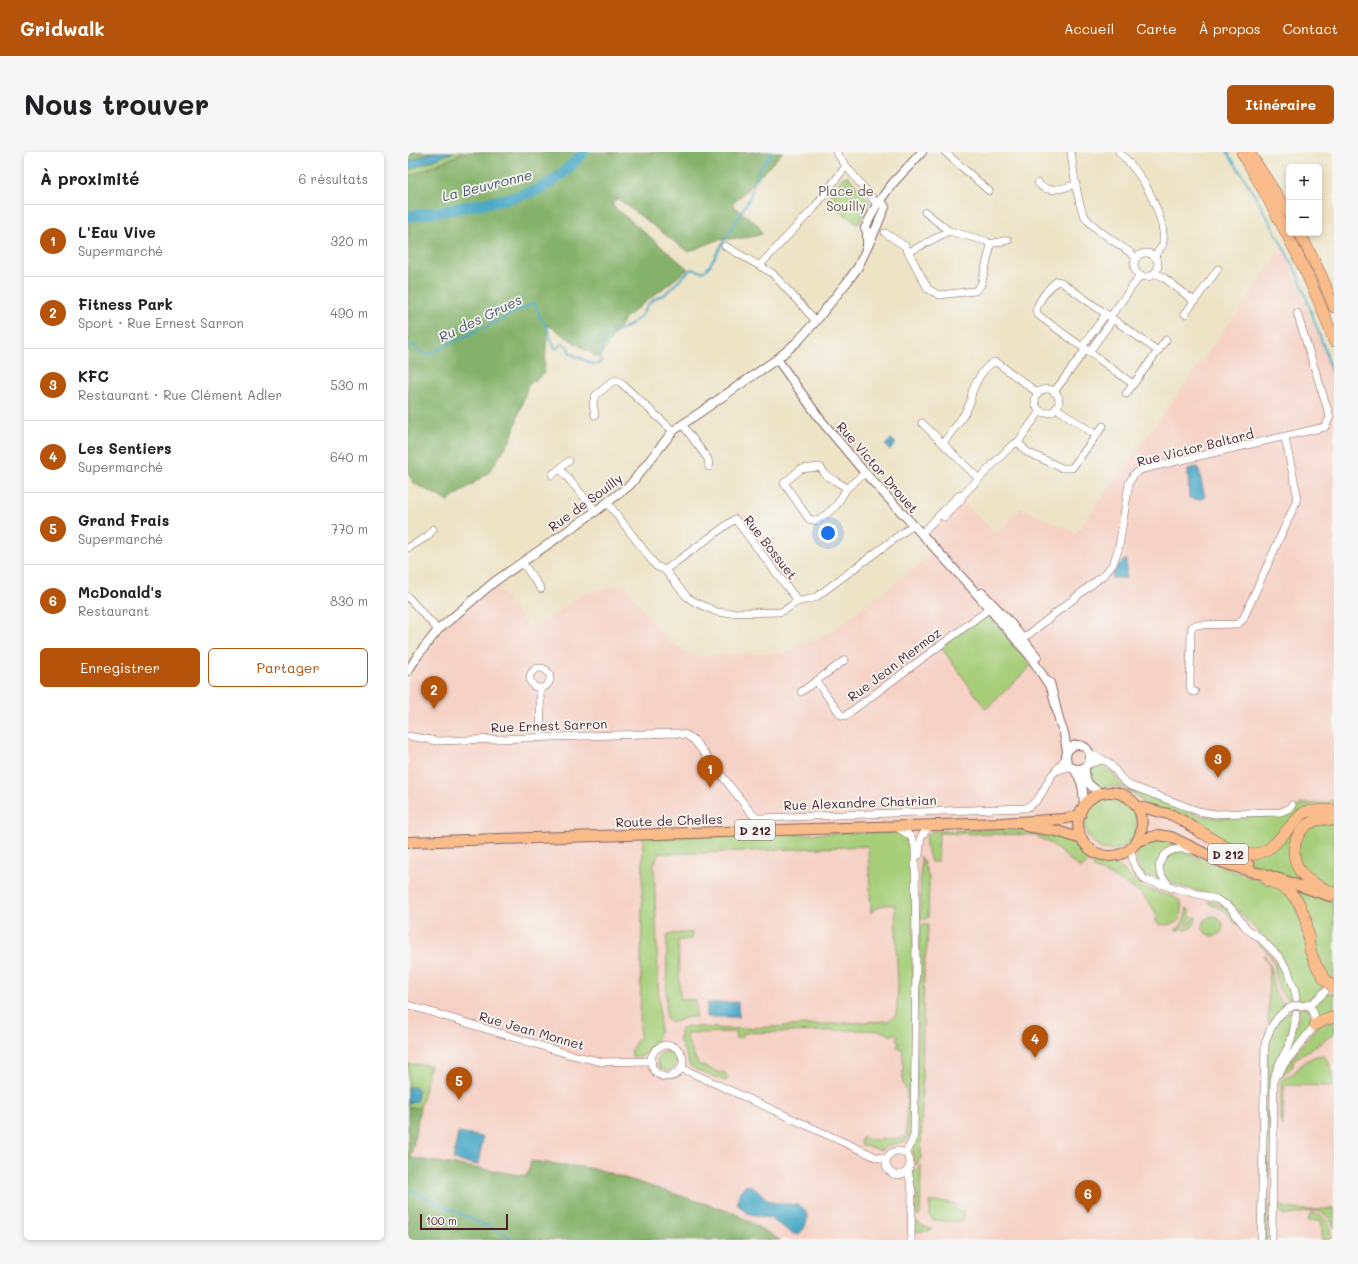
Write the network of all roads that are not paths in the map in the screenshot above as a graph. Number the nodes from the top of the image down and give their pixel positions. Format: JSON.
{"nodes":[{"id":1,"x":836,"y":152,"type":"edge"},
{"id":2,"x":922,"y":152,"type":"edge"},
{"id":3,"x":945,"y":152,"type":"edge"},
{"id":4,"x":1070,"y":152,"type":"edge"},
{"id":5,"x":1119,"y":152,"type":"edge"},
{"id":6,"x":1242,"y":152,"type":"edge"},
{"id":7,"x":1249,"y":152,"type":"edge"},
{"id":8,"x":846,"y":166,"type":"junction"},
{"id":9,"x":1038,"y":183,"type":"dead end"},
{"id":10,"x":1076,"y":184,"type":"junction"},
{"id":11,"x":989,"y":191,"type":"dead end"},
{"id":12,"x":880,"y":205,"type":"junction"},
{"id":13,"x":1286,"y":209,"type":"edge"},
{"id":14,"x":925,"y":212,"type":"dead end"},
{"id":15,"x":948,"y":231,"type":"junction"},
{"id":16,"x":877,"y":232,"type":"junction"},
{"id":17,"x":1302,"y":236,"type":"edge"},
{"id":18,"x":1008,"y":240,"type":"dead end"},
{"id":19,"x":990,"y":244,"type":"junction"},
{"id":20,"x":725,"y":246,"type":"dead end"},
{"id":21,"x":909,"y":252,"type":"junction"},
{"id":22,"x":1154,"y":256,"type":"junction"},
{"id":23,"x":1136,"y":258,"type":"junction"},
{"id":24,"x":760,"y":265,"type":"junction"},
{"id":25,"x":1218,"y":269,"type":"dead end"},
{"id":26,"x":1155,"y":274,"type":"junction"},
{"id":27,"x":1140,"y":276,"type":"junction"},
{"id":28,"x":1194,"y":301,"type":"junction"},
{"id":29,"x":1334,"y":307,"type":"edge"},
{"id":30,"x":1297,"y":313,"type":"dead end"},
{"id":31,"x":1185,"y":314,"type":"dead end"},
{"id":32,"x":1109,"y":317,"type":"junction"},
{"id":33,"x":816,"y":321,"type":"junction"},
{"id":34,"x":1166,"y":340,"type":"dead end"},
{"id":35,"x":1334,"y":341,"type":"edge"},
{"id":36,"x":1086,"y":349,"type":"junction"},
{"id":37,"x":1158,"y":351,"type":"junction"},
{"id":38,"x":777,"y":359,"type":"junction"},
{"id":39,"x":1134,"y":384,"type":"junction"},
{"id":40,"x":1054,"y":392,"type":"junction"},
{"id":41,"x":1038,"y":393,"type":"junction"},
{"id":42,"x":1126,"y":394,"type":"dead end"},
{"id":43,"x":1056,"y":408,"type":"junction"},
{"id":44,"x":1040,"y":411,"type":"junction"},
{"id":45,"x":595,"y":415,"type":"dead end"},
{"id":46,"x":922,"y":423,"type":"dead end"},
{"id":47,"x":682,"y":424,"type":"junction"},
{"id":48,"x":1104,"y":426,"type":"dead end"},
{"id":49,"x":673,"y":431,"type":"junction"},
{"id":50,"x":1096,"y":436,"type":"junction"},
{"id":51,"x":1285,"y":438,"type":"junction"},
{"id":52,"x":1018,"y":442,"type":"junction"},
{"id":53,"x":943,"y":443,"type":"junction"},
{"id":54,"x":569,"y":461,"type":"dead end"},
{"id":55,"x":708,"y":467,"type":"dead end"},
{"id":56,"x":560,"y":469,"type":"junction"},
{"id":57,"x":865,"y":473,"type":"junction"},
{"id":58,"x":552,"y":476,"type":"dead end"},
{"id":59,"x":979,"y":479,"type":"junction"},
{"id":60,"x":847,"y":488,"type":"junction"},
{"id":61,"x":607,"y":502,"type":"junction"},
{"id":62,"x":596,"y":511,"type":"junction"},
{"id":63,"x":913,"y":525,"type":"junction"},
{"id":64,"x":433,"y":530,"type":"dead end"},
{"id":65,"x":923,"y":536,"type":"junction"},
{"id":66,"x":408,"y":548,"type":"edge"},
{"id":67,"x":522,"y":562,"type":"junction"},
{"id":68,"x":666,"y":570,"type":"junction"},
{"id":69,"x":541,"y":589,"type":"dead end"},
{"id":70,"x":408,"y":597,"type":"edge"},
{"id":71,"x":798,"y":601,"type":"junction"},
{"id":72,"x":992,"y":607,"type":"junction"},
{"id":73,"x":438,"y":630,"type":"junction"},
{"id":74,"x":1021,"y":640,"type":"junction"},
{"id":75,"x":845,"y":660,"type":"dead end"},
{"id":76,"x":408,"y":671,"type":"edge"},
{"id":77,"x":816,"y":681,"type":"junction"},
{"id":78,"x":540,"y":689,"type":"dead end"},
{"id":79,"x":801,"y":692,"type":"dead end"},
{"id":80,"x":1195,"y":692,"type":"dead end"},
{"id":81,"x":1064,"y":733,"type":"junction"},
{"id":82,"x":410,"y":735,"type":"edge"},
{"id":83,"x":686,"y":735,"type":"joint"},
{"id":84,"x":541,"y":738,"type":"junction"},
{"id":85,"x":1076,"y":745,"type":"junction"},
{"id":86,"x":1089,"y":753,"type":"junction"},
{"id":87,"x":1103,"y":760,"type":"junction"},
{"id":88,"x":1069,"y":761,"type":"junction"},
{"id":89,"x":1087,"y":766,"type":"junction"},
{"id":90,"x":1100,"y":793,"type":"junction"},
{"id":91,"x":1084,"y":805,"type":"junction"},
{"id":92,"x":1292,"y":805,"type":"dead end"},
{"id":93,"x":1138,"y":806,"type":"junction"},
{"id":94,"x":1334,"y":810,"type":"edge"},
{"id":95,"x":1080,"y":815,"type":"junction"},
{"id":96,"x":1334,"y":820,"type":"edge"},
{"id":97,"x":1002,"y":823,"type":"junction"},
{"id":98,"x":931,"y":824,"type":"junction"},
{"id":99,"x":893,"y":826,"type":"junction"},
{"id":100,"x":1195,"y":828,"type":"junction"},
{"id":101,"x":1082,"y":839,"type":"junction"},
{"id":102,"x":408,"y":842,"type":"edge"},
{"id":103,"x":1135,"y":844,"type":"junction"},
{"id":104,"x":1201,"y":852,"type":"junction"},
{"id":105,"x":1264,"y":874,"type":"junction"},
{"id":106,"x":1172,"y":888,"type":"junction"},
{"id":107,"x":1334,"y":893,"type":"edge"},
{"id":108,"x":1334,"y":898,"type":"edge"},
{"id":109,"x":916,"y":963,"type":"junction"},
{"id":110,"x":1329,"y":980,"type":"edge"},
{"id":111,"x":1334,"y":988,"type":"edge"},
{"id":112,"x":1296,"y":998,"type":"dead end"},
{"id":113,"x":408,"y":1005,"type":"edge"},
{"id":114,"x":1308,"y":1005,"type":"junction"},
{"id":115,"x":1296,"y":1014,"type":"dead end"},
{"id":116,"x":1334,"y":1018,"type":"edge"},
{"id":117,"x":1315,"y":1025,"type":"junction"},
{"id":118,"x":652,"y":1061,"type":"junction"},
{"id":119,"x":681,"y":1068,"type":"junction"},
{"id":120,"x":1274,"y":1080,"type":"junction"},
{"id":121,"x":905,"y":1153,"type":"junction"},
{"id":122,"x":886,"y":1159,"type":"junction"},
{"id":123,"x":908,"y":1170,"type":"junction"},
{"id":124,"x":898,"y":1176,"type":"junction"},
{"id":125,"x":911,"y":1185,"type":"junction"},
{"id":126,"x":911,"y":1240,"type":"edge"},
{"id":127,"x":1260,"y":1240,"type":"edge"},
{"id":128,"x":1272,"y":1240,"type":"edge"}],
"edges":[{"from":1,"to":8,"type":"street"},
{"from":2,"to":12,"type":"street","name":"Rue de Souilly"},
{"from":3,"to":11,"type":"street"},
{"from":4,"to":10,"type":"street"},
{"from":5,"to":22,"type":"street"},
{"from":6,"to":35,"type":"highway"},
{"from":7,"to":13,"type":"highway"},
{"from":8,"to":12,"type":"street"},
{"from":8,"to":24,"type":"street"},
{"from":9,"to":10,"type":"street"},
{"from":10,"to":23,"type":"street"},
{"from":12,"to":16,"type":"street","name":"Rue de Souilly"},
{"from":14,"to":15,"type":"street"},
{"from":15,"to":19,"type":"street"},
{"from":15,"to":21,"type":"street"},
{"from":16,"to":21,"type":"street"},
{"from":16,"to":33,"type":"street","name":"Rue de Souilly"},
{"from":17,"to":29,"type":"highway"},
{"from":18,"to":19,"type":"street"},
{"from":19,"to":21,"type":"street"},
{"from":20,"to":24,"type":"street"},
{"from":22,"to":23,"type":"street"},
{"from":22,"to":26,"type":"street"},
{"from":23,"to":27,"type":"street"},
{"from":24,"to":33,"type":"street"},
{"from":25,"to":28,"type":"street"},
{"from":26,"to":27,"type":"street"},
{"from":26,"to":28,"type":"street"},
{"from":27,"to":32,"type":"street"},
{"from":28,"to":31,"type":"street"},
{"from":30,"to":51,"type":"street","name":"Rue Victor Baltard"},
{"from":32,"to":36,"type":"street"},
{"from":32,"to":36,"type":"street"},
{"from":32,"to":37,"type":"street"},
{"from":33,"to":38,"type":"street","name":"Rue de Souilly"},
{"from":34,"to":37,"type":"street"},
{"from":36,"to":39,"type":"street"},
{"from":36,"to":40,"type":"street"},
{"from":37,"to":39,"type":"street"},
{"from":38,"to":47,"type":"street","name":"Rue de Souilly"},
{"from":38,"to":57,"type":"street","name":"Rue Victor Drouet"},
{"from":39,"to":42,"type":"street"},
{"from":40,"to":41,"type":"street"},
{"from":40,"to":43,"type":"street"},
{"from":41,"to":44,"type":"street"},
{"from":41,"to":53,"type":"street"},
{"from":43,"to":44,"type":"street"},
{"from":43,"to":50,"type":"street"},
{"from":44,"to":52,"type":"street"},
{"from":45,"to":49,"type":"street"},
{"from":46,"to":53,"type":"street"},
{"from":47,"to":49,"type":"street","name":"Rue de Souilly"},
{"from":47,"to":55,"type":"street"},
{"from":48,"to":50,"type":"street"},
{"from":49,"to":61,"type":"street","name":"Rue de Souilly"},
{"from":50,"to":52,"type":"street"},
{"from":51,"to":74,"type":"street","name":"Rue Victor Baltard"},
{"from":51,"to":80,"type":"street"},
{"from":52,"to":59,"type":"street"},
{"from":53,"to":59,"type":"street"},
{"from":54,"to":56,"type":"street"},
{"from":56,"to":58,"type":"street"},
{"from":56,"to":62,"type":"street"},
{"from":57,"to":60,"type":"street"},
{"from":57,"to":63,"type":"street","name":"Rue Victor Drouet"},
{"from":59,"to":65,"type":"street"},
{"from":60,"to":60,"type":"street"},
{"from":61,"to":62,"type":"street","name":"Rue de Souilly"},
{"from":61,"to":68,"type":"street"},
{"from":62,"to":67,"type":"street","name":"Rue de Souilly"},
{"from":63,"to":65,"type":"street","name":"Rue Victor Drouet"},
{"from":63,"to":71,"type":"street"},
{"from":64,"to":66,"type":"street"},
{"from":65,"to":72,"type":"street","name":"Rue Victor Drouet"},
{"from":67,"to":69,"type":"street"},
{"from":67,"to":73,"type":"street","name":"Rue de Souilly"},
{"from":68,"to":71,"type":"street"},
{"from":68,"to":71,"type":"street","name":"Rue Bossuet"},
{"from":70,"to":73,"type":"street"},
{"from":72,"to":74,"type":"street","name":"Rue Victor Drouet"},
{"from":72,"to":77,"type":"street","name":"Rue Jean Mermoz"},
{"from":73,"to":76,"type":"street","name":"Rue de Souilly"},
{"from":74,"to":81,"type":"street","name":"Rue Victor Drouet"},
{"from":75,"to":77,"type":"street"},
{"from":77,"to":79,"type":"street"},
{"from":78,"to":84,"type":"street"},
{"from":81,"to":85,"type":"street","name":"Rue Victor Drouet"},
{"from":81,"to":88,"type":"street","name":"Rue Victor Drouet"},
{"from":82,"to":84,"type":"street","name":"Rue Ernest Sarron"},
{"from":83,"to":84,"type":"street","name":"Rue Ernest Sarron"},
{"from":83,"to":88,"type":"street","name":"Rue Alexandre Chatrian"},
{"from":85,"to":86,"type":"street","name":"Rue Victor Drouet"},
{"from":85,"to":88,"type":"street"},
{"from":86,"to":87,"type":"street"},
{"from":86,"to":89,"type":"street"},
{"from":87,"to":89,"type":"street"},
{"from":87,"to":92,"type":"street"},
{"from":88,"to":89,"type":"street"},
{"from":88,"to":91,"type":"street","name":"Rue Victor Drouet"},
{"from":89,"to":90,"type":"street"},
{"from":90,"to":91,"type":"main road"},
{"from":90,"to":93,"type":"main road"},
{"from":91,"to":95,"type":"main road"},
{"from":93,"to":100,"type":"main road","number":"D 212"},
{"from":93,"to":103,"type":"main road"},
{"from":94,"to":100,"type":"highway"},
{"from":95,"to":97,"type":"main road","name":"Route de Chelles","number":"D 212"},
{"from":95,"to":101,"type":"main road"},
{"from":96,"to":107,"type":"highway"},
{"from":97,"to":98,"type":"main road","name":"Route de Chelles","number":"D 212"},
{"from":97,"to":101,"type":"main road","name":"Route de Chelles","number":"D 212"},
{"from":98,"to":99,"type":"main road","name":"Route de Chelles","number":"D 212"},
{"from":98,"to":109,"type":"street"},
{"from":99,"to":102,"type":"main road","name":"Route de Chelles","number":"D 212"},
{"from":99,"to":109,"type":"street"},
{"from":100,"to":105,"type":"main road","number":"D 212"},
{"from":101,"to":103,"type":"main road"},
{"from":103,"to":104,"type":"main road","number":"D 212"},
{"from":103,"to":106,"type":"street"},
{"from":104,"to":105,"type":"main road","number":"D 212"},
{"from":104,"to":106,"type":"street"},
{"from":105,"to":108,"type":"main road","number":"D 212"},
{"from":105,"to":110,"type":"highway"},
{"from":106,"to":112,"type":"street"},
{"from":109,"to":121,"type":"street"},
{"from":110,"to":111,"type":"highway","bridge":true},
{"from":110,"to":114,"type":"street"},
{"from":113,"to":118,"type":"street","name":"Rue Jean Monnet"},
{"from":114,"to":117,"type":"street"},
{"from":114,"to":127,"type":"street"},
{"from":115,"to":120,"type":"street"},
{"from":116,"to":117,"type":"highway"},
{"from":117,"to":120,"type":"street"},
{"from":118,"to":119,"type":"street"},
{"from":118,"to":119,"type":"street"},
{"from":119,"to":122,"type":"street"},
{"from":120,"to":128,"type":"street"},
{"from":121,"to":122,"type":"street"},
{"from":121,"to":123,"type":"street"},
{"from":122,"to":124,"type":"street"},
{"from":123,"to":124,"type":"street"},
{"from":123,"to":125,"type":"street"},
{"from":124,"to":125,"type":"street"},
{"from":125,"to":126,"type":"street"}]}
